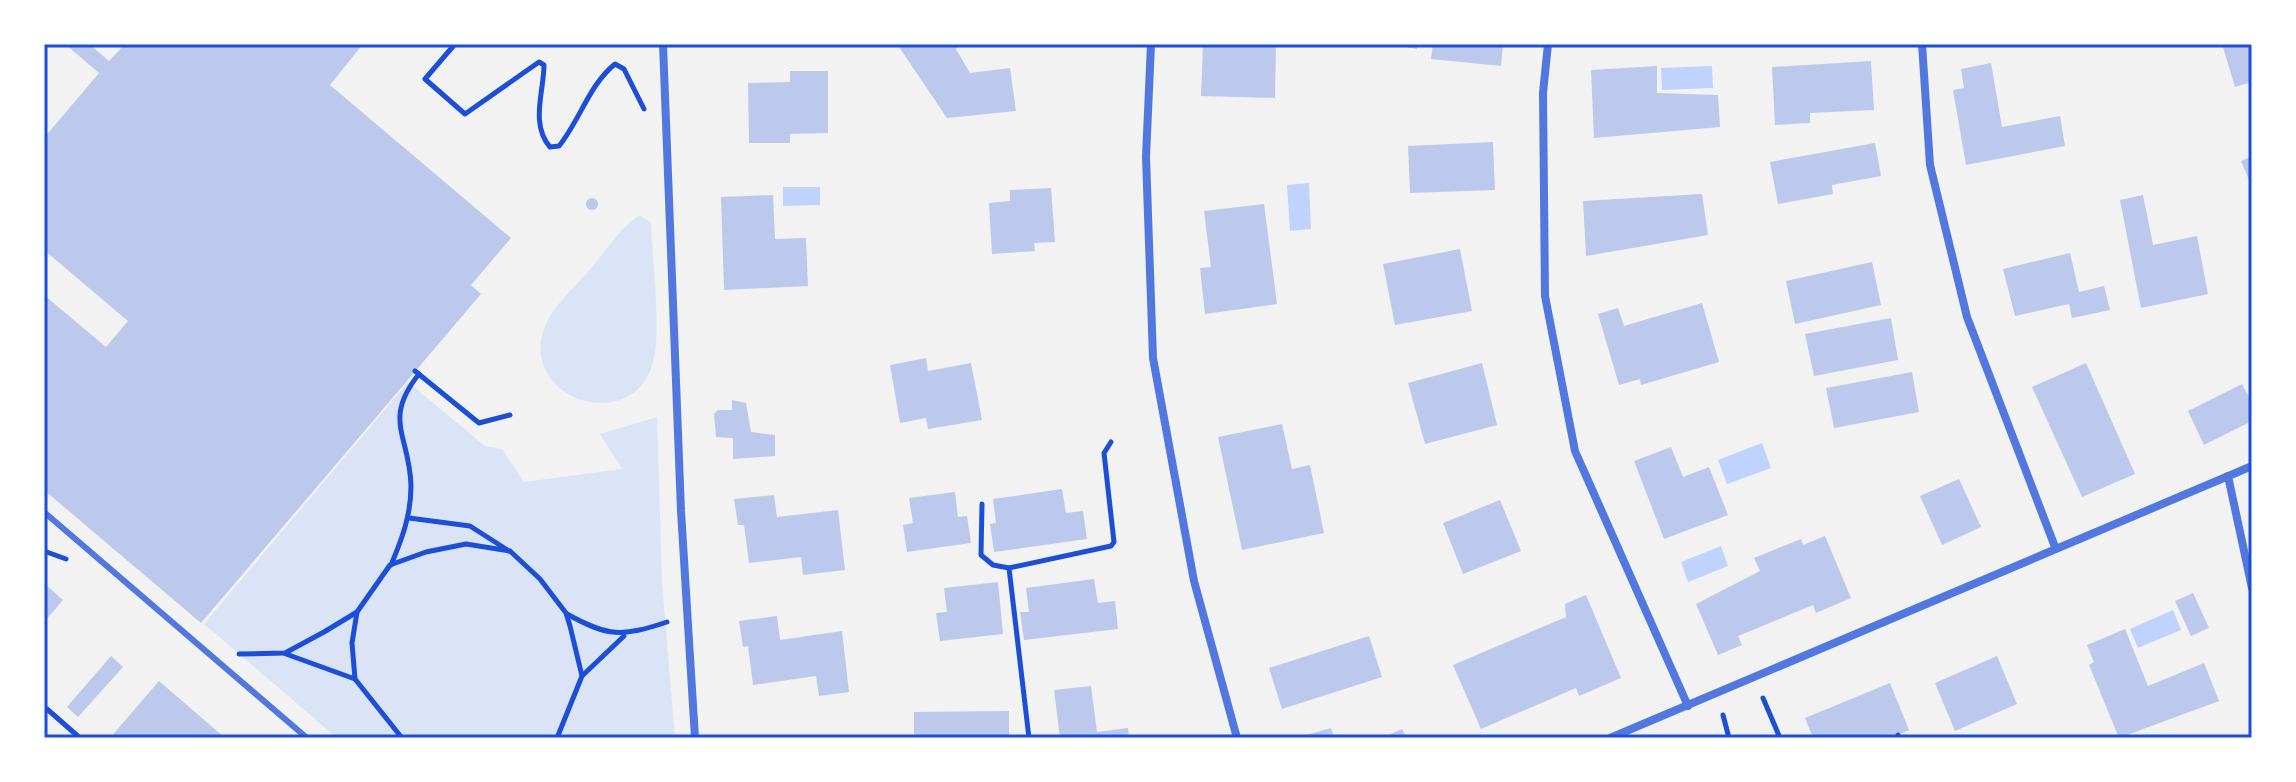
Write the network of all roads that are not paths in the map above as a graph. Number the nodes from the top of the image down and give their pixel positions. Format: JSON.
{"nodes":[{"id":1,"x":663,"y":44,"type":"edge"},
{"id":2,"x":1151,"y":44,"type":"edge"},
{"id":3,"x":1548,"y":44,"type":"edge"},
{"id":4,"x":1922,"y":44,"type":"edge"},
{"id":5,"x":2252,"y":466,"type":"edge"},
{"id":6,"x":2228,"y":476,"type":"junction"},
{"id":7,"x":44,"y":512,"type":"edge"},
{"id":8,"x":2055,"y":547,"type":"junction"},
{"id":9,"x":2252,"y":588,"type":"edge"},
{"id":10,"x":1688,"y":706,"type":"junction"},
{"id":11,"x":307,"y":738,"type":"edge"},
{"id":12,"x":695,"y":738,"type":"edge"},
{"id":13,"x":1237,"y":738,"type":"edge"},
{"id":14,"x":1610,"y":738,"type":"edge"}],
"edges":[{"from":1,"to":12,"type":"street"},
{"from":2,"to":13,"type":"street"},
{"from":3,"to":10,"type":"street"},
{"from":4,"to":8,"type":"street"},
{"from":5,"to":6,"type":"street"},
{"from":6,"to":8,"type":"street"},
{"from":6,"to":9,"type":"street"},
{"from":7,"to":11,"type":"lane"},
{"from":8,"to":10,"type":"street"},
{"from":10,"to":14,"type":"street"}]}
